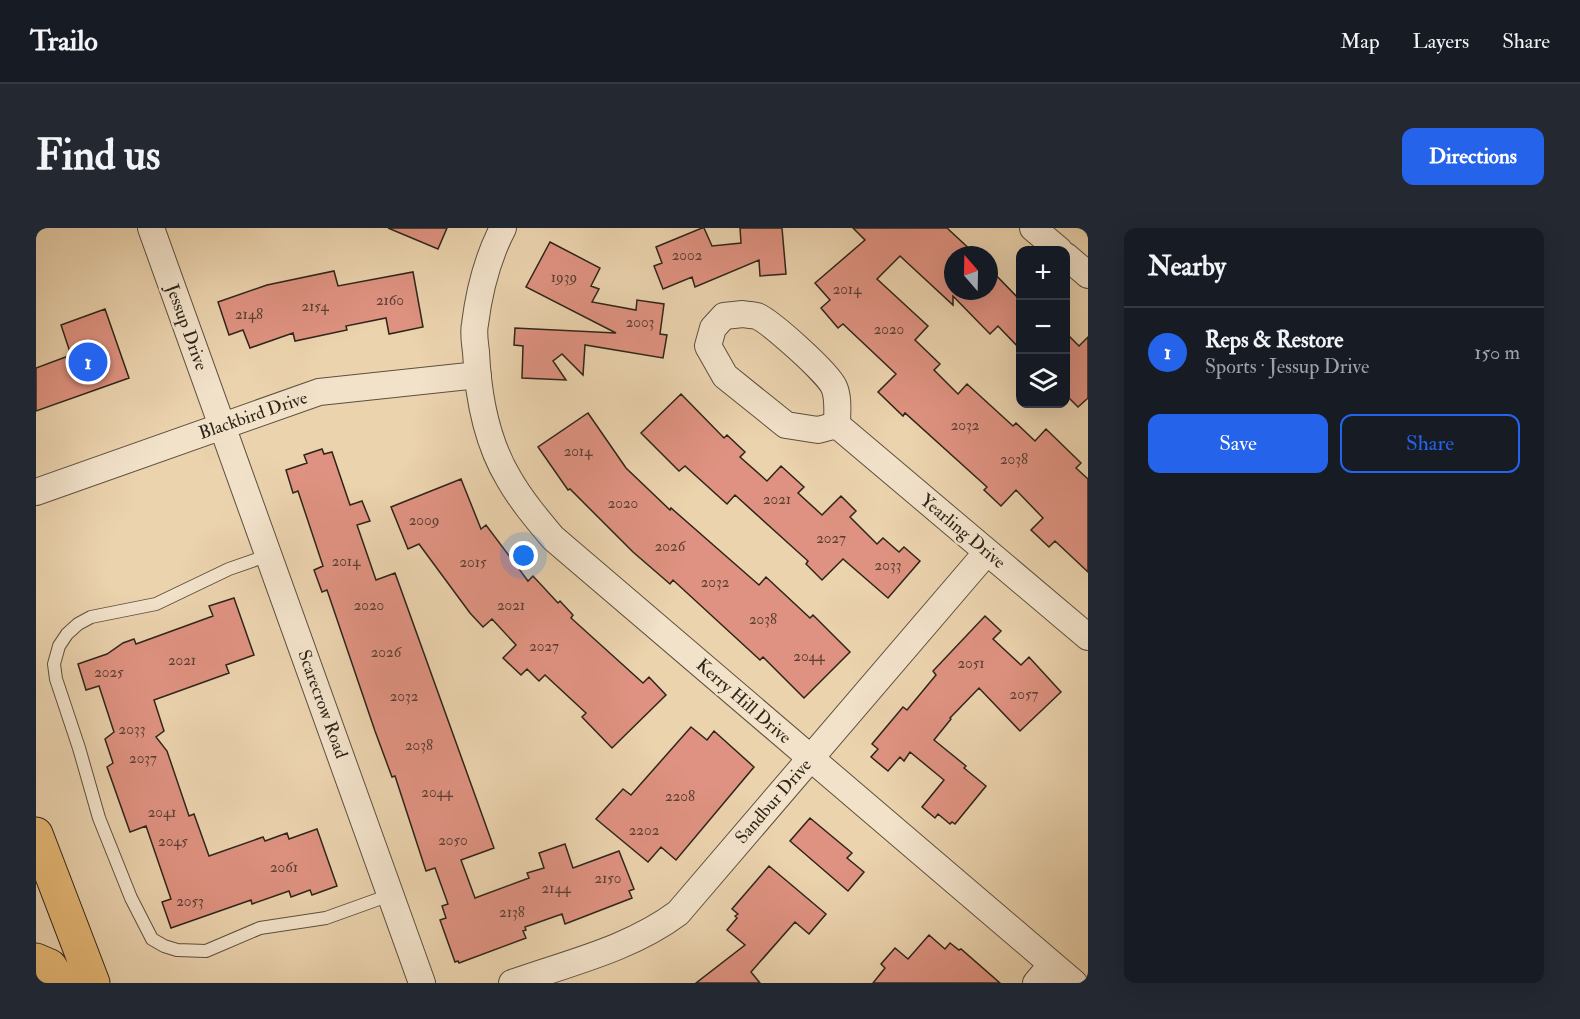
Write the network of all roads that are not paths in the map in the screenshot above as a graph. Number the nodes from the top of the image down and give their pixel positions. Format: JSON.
{"nodes":[{"id":1,"x":151,"y":228,"type":"edge"},
{"id":2,"x":503,"y":228,"type":"edge"},
{"id":3,"x":1033,"y":228,"type":"edge"},
{"id":4,"x":1054,"y":246,"type":"edge"},
{"id":5,"x":1070,"y":260,"type":"edge"},
{"id":6,"x":1088,"y":275,"type":"edge"},
{"id":7,"x":478,"y":375,"type":"junction"},
{"id":8,"x":837,"y":425,"type":"junction"},
{"id":9,"x":223,"y":426,"type":"junction"},
{"id":10,"x":36,"y":492,"type":"edge"},
{"id":11,"x":987,"y":552,"type":"junction"},
{"id":12,"x":269,"y":555,"type":"junction"},
{"id":13,"x":1088,"y":637,"type":"edge"},
{"id":14,"x":810,"y":758,"type":"junction"},
{"id":15,"x":36,"y":834,"type":"edge"},
{"id":16,"x":390,"y":895,"type":"junction"},
{"id":17,"x":36,"y":960,"type":"edge"},
{"id":18,"x":1044,"y":973,"type":"edge"},
{"id":19,"x":61,"y":983,"type":"edge"},
{"id":20,"x":93,"y":983,"type":"edge"},
{"id":21,"x":422,"y":983,"type":"edge"},
{"id":22,"x":512,"y":983,"type":"edge"},
{"id":23,"x":1074,"y":983,"type":"edge"}],
"edges":[{"from":1,"to":9,"type":"street","name":"Jessup Drive"},
{"from":2,"to":7,"type":"street","name":"Kerry Hill Drive"},
{"from":3,"to":4,"type":"street"},
{"from":5,"to":6,"type":"street"},
{"from":7,"to":9,"type":"street","name":"Blackbird Drive"},
{"from":7,"to":14,"type":"street","name":"Kerry Hill Drive"},
{"from":8,"to":8,"type":"street"},
{"from":8,"to":11,"type":"street","name":"Yearling Drive"},
{"from":9,"to":10,"type":"street","name":"Blackbird Drive"},
{"from":9,"to":12,"type":"street","name":"Scarecrow Road"},
{"from":11,"to":13,"type":"street","name":"Yearling Drive"},
{"from":11,"to":14,"type":"street","name":"Sandbur Drive"},
{"from":12,"to":16,"type":"street","name":"Scarecrow Road"},
{"from":12,"to":16,"type":"lane"},
{"from":14,"to":18,"type":"street","name":"Kerry Hill Drive"},
{"from":14,"to":22,"type":"street","name":"Sandbur Drive"},
{"from":15,"to":20,"type":"main road"},
{"from":16,"to":21,"type":"street","name":"Scarecrow Road"},
{"from":17,"to":19,"type":"main road"},
{"from":18,"to":23,"type":"street","name":"Kerry Hill Drive"}]}
